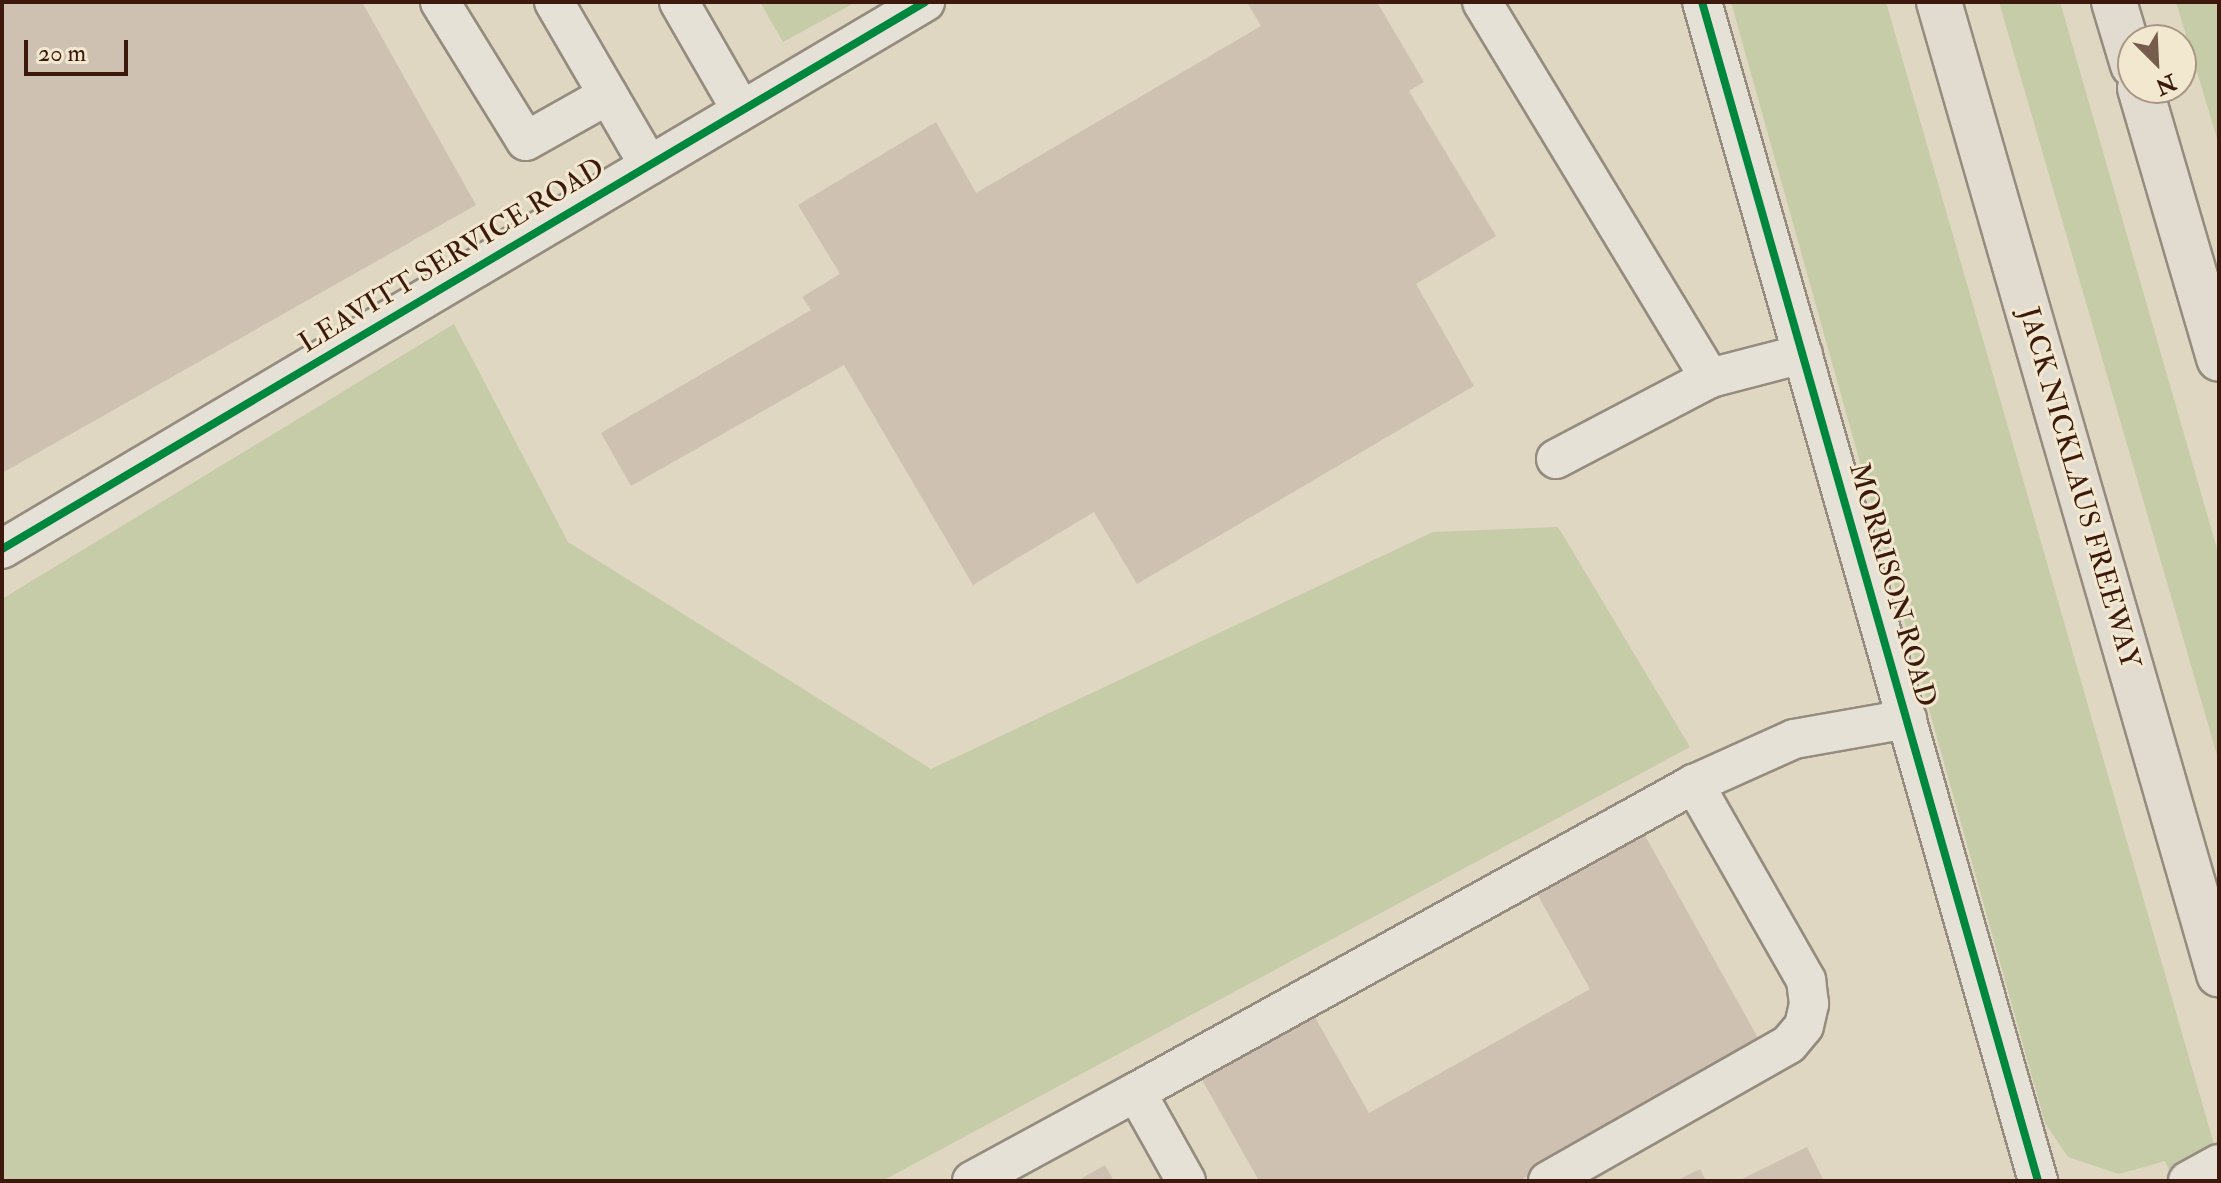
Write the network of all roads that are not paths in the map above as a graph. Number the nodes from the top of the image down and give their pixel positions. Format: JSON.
{"nodes":[{"id":1,"x":440,"y":2,"type":"edge"},
{"id":2,"x":554,"y":2,"type":"edge"},
{"id":3,"x":679,"y":2,"type":"edge"},
{"id":4,"x":925,"y":2,"type":"edge"},
{"id":5,"x":1482,"y":2,"type":"edge"},
{"id":6,"x":1702,"y":2,"type":"edge"},
{"id":7,"x":1939,"y":2,"type":"edge"},
{"id":8,"x":2114,"y":2,"type":"edge"},
{"id":9,"x":2121,"y":24,"type":"edge"},
{"id":10,"x":608,"y":95,"type":"junction"},
{"id":11,"x":2145,"y":104,"type":"edge"},
{"id":12,"x":741,"y":110,"type":"junction"},
{"id":13,"x":649,"y":165,"type":"junction"},
{"id":14,"x":1803,"y":354,"type":"junction"},
{"id":15,"x":2219,"y":359,"type":"edge"},
{"id":16,"x":1710,"y":378,"type":"junction"},
{"id":17,"x":1556,"y":459,"type":"dead end"},
{"id":18,"x":2,"y":549,"type":"edge"},
{"id":19,"x":1907,"y":719,"type":"junction"},
{"id":20,"x":1694,"y":784,"type":"junction"},
{"id":21,"x":2219,"y":974,"type":"edge"},
{"id":22,"x":1136,"y":1092,"type":"junction"},
{"id":23,"x":2219,"y":1164,"type":"edge"},
{"id":24,"x":972,"y":1181,"type":"edge"},
{"id":25,"x":1186,"y":1181,"type":"edge"},
{"id":26,"x":1548,"y":1181,"type":"edge"},
{"id":27,"x":2038,"y":1181,"type":"edge"},
{"id":28,"x":2188,"y":1181,"type":"edge"}],
"edges":[{"from":1,"to":10,"type":"street"},
{"from":2,"to":10,"type":"street"},
{"from":3,"to":12,"type":"street"},
{"from":4,"to":12,"type":"street","name":"LEAVITT SERVICE ROAD"},
{"from":5,"to":16,"type":"street"},
{"from":6,"to":14,"type":"street","name":"MORRISON ROAD"},
{"from":7,"to":21,"type":"highway","name":"JACK NICKLAUS FREEWAY"},
{"from":8,"to":9,"type":"highway"},
{"from":10,"to":13,"type":"street"},
{"from":11,"to":15,"type":"highway"},
{"from":12,"to":13,"type":"street","name":"LEAVITT SERVICE ROAD"},
{"from":13,"to":18,"type":"street","name":"LEAVITT SERVICE ROAD"},
{"from":14,"to":16,"type":"street"},
{"from":14,"to":19,"type":"street","name":"MORRISON ROAD"},
{"from":16,"to":17,"type":"street"},
{"from":19,"to":20,"type":"street"},
{"from":19,"to":27,"type":"street","name":"MORRISON ROAD"},
{"from":20,"to":22,"type":"street"},
{"from":20,"to":26,"type":"street"},
{"from":22,"to":24,"type":"street"},
{"from":22,"to":25,"type":"street"},
{"from":23,"to":28,"type":"street"}]}
